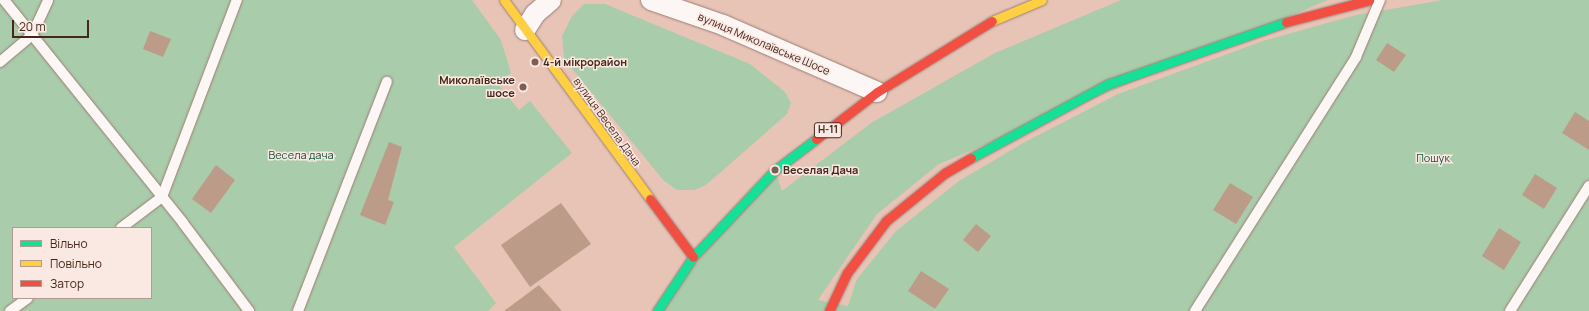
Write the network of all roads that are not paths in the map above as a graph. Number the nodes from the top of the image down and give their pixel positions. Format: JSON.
{"nodes":[{"id":1,"x":4,"y":0,"type":"edge"},
{"id":2,"x":48,"y":0,"type":"edge"},
{"id":3,"x":237,"y":0,"type":"edge"},
{"id":4,"x":504,"y":0,"type":"edge"},
{"id":5,"x":551,"y":0,"type":"edge"},
{"id":6,"x":651,"y":0,"type":"edge"},
{"id":7,"x":1042,"y":0,"type":"edge"},
{"id":8,"x":1369,"y":0,"type":"edge"},
{"id":9,"x":1380,"y":0,"type":"edge"},
{"id":10,"x":525,"y":30,"type":"junction"},
{"id":11,"x":32,"y":35,"type":"junction"},
{"id":12,"x":0,"y":62,"type":"edge"},
{"id":13,"x":387,"y":82,"type":"dead end"},
{"id":14,"x":877,"y":92,"type":"junction"},
{"id":15,"x":1589,"y":186,"type":"edge"},
{"id":16,"x":162,"y":197,"type":"junction"},
{"id":17,"x":122,"y":227,"type":"edge"},
{"id":18,"x":693,"y":257,"type":"junction"},
{"id":19,"x":27,"y":299,"type":"edge"},
{"id":20,"x":10,"y":311,"type":"edge"},
{"id":21,"x":249,"y":311,"type":"edge"},
{"id":22,"x":298,"y":311,"type":"edge"},
{"id":23,"x":657,"y":311,"type":"edge"},
{"id":24,"x":829,"y":311,"type":"edge"},
{"id":25,"x":1195,"y":311,"type":"edge"},
{"id":26,"x":1510,"y":311,"type":"edge"}],
"edges":[{"from":1,"to":11,"type":"lane"},
{"from":2,"to":11,"type":"lane"},
{"from":3,"to":16,"type":"lane"},
{"from":4,"to":10,"type":"street","name":"вулиця Весела Дача"},
{"from":5,"to":10,"type":"street"},
{"from":6,"to":14,"type":"street","name":"вулиця Миколаївське Шосе"},
{"from":7,"to":14,"type":"street","number":"Н-11"},
{"from":8,"to":24,"type":"street"},
{"from":9,"to":25,"type":"lane"},
{"from":10,"to":18,"type":"street","name":"вулиця Весела Дача"},
{"from":11,"to":12,"type":"lane"},
{"from":11,"to":16,"type":"lane"},
{"from":13,"to":22,"type":"lane"},
{"from":14,"to":18,"type":"street","number":"Н-11"},
{"from":15,"to":26,"type":"lane"},
{"from":16,"to":17,"type":"lane"},
{"from":16,"to":21,"type":"lane"},
{"from":18,"to":23,"type":"street","number":"Н-11"},
{"from":19,"to":20,"type":"lane"}]}
